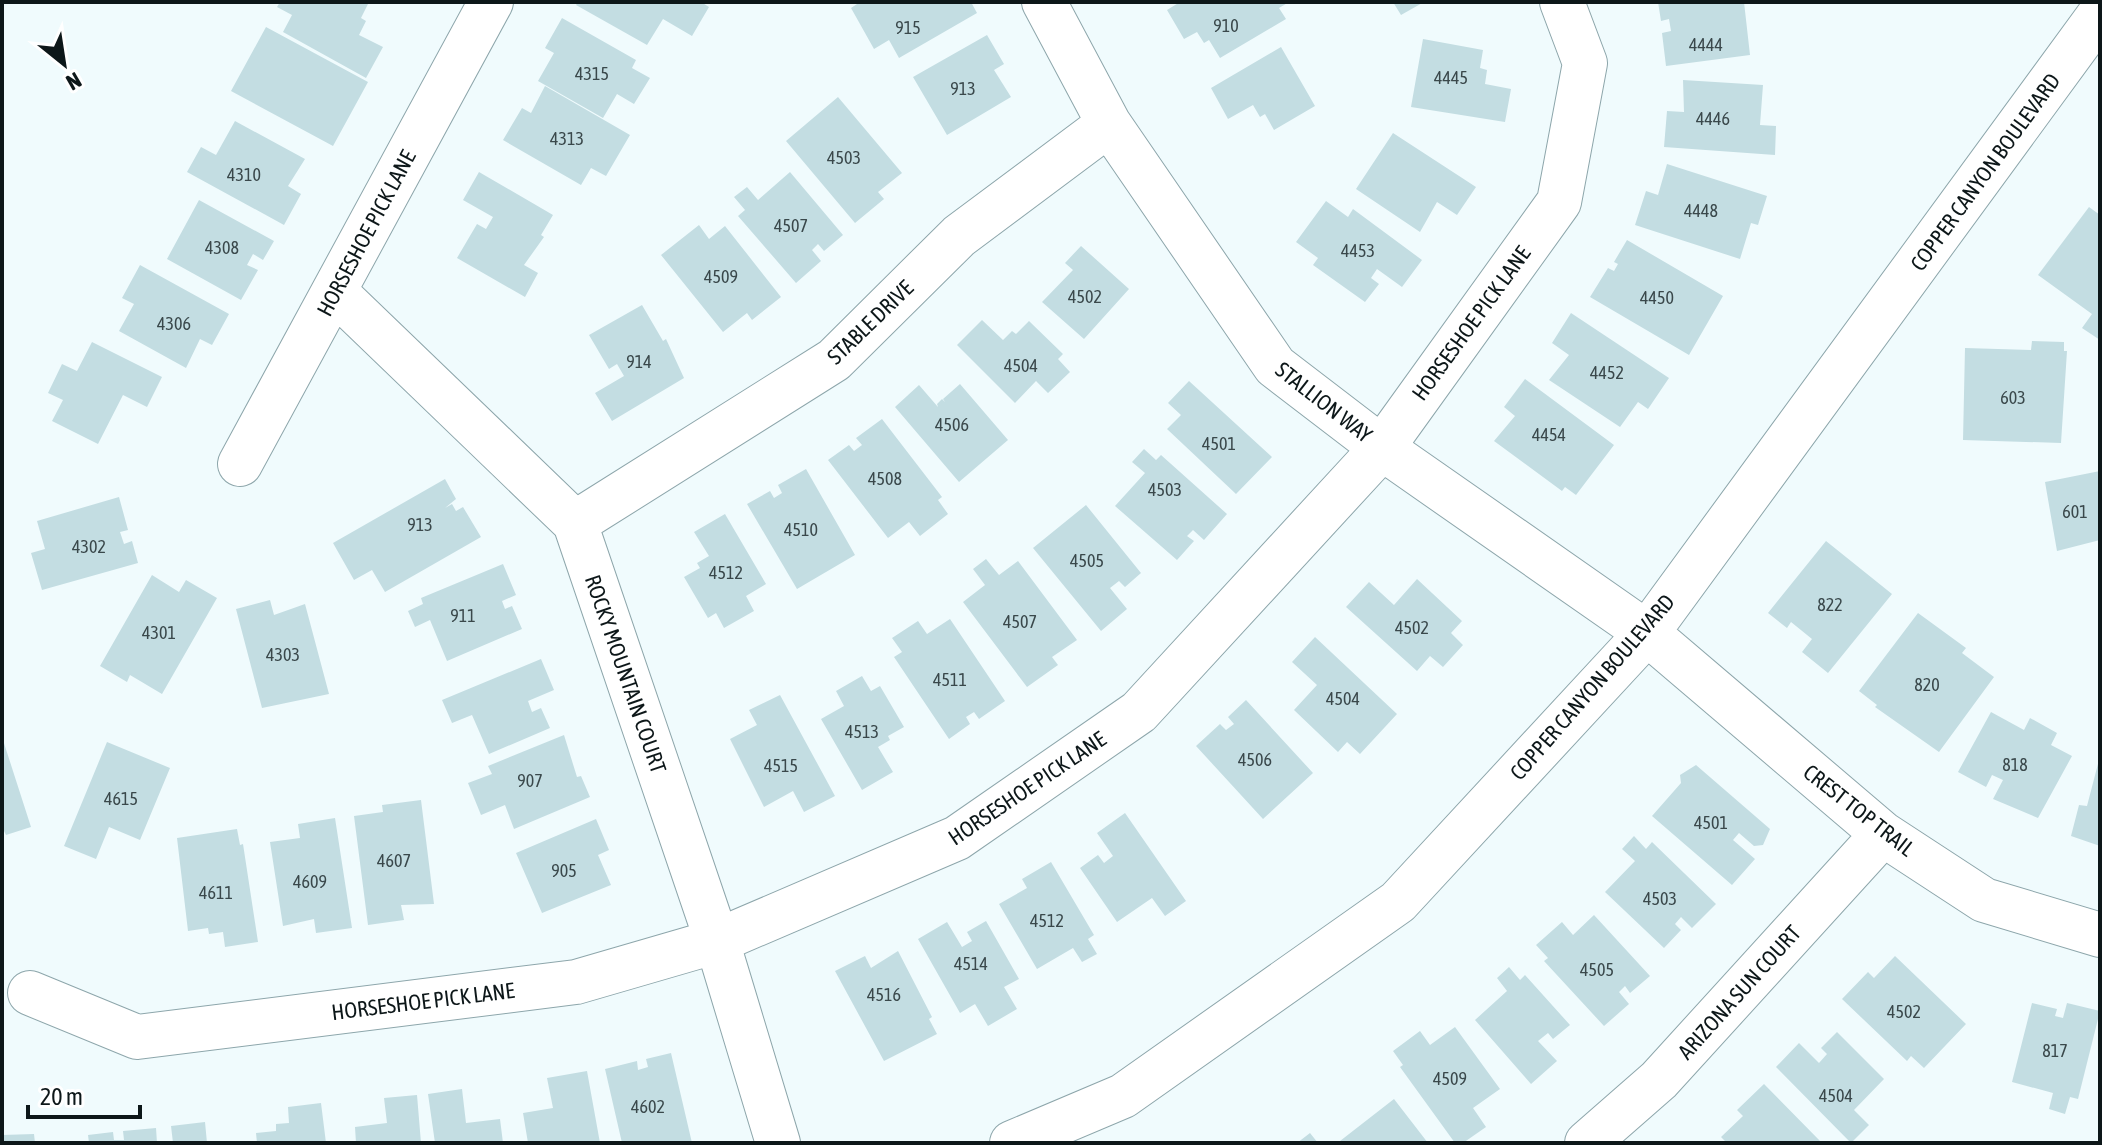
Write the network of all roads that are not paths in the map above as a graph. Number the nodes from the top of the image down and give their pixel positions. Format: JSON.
{"nodes":[{"id":1,"x":491,"y":2,"type":"edge"},
{"id":2,"x":1044,"y":2,"type":"edge"},
{"id":3,"x":1562,"y":2,"type":"edge"},
{"id":4,"x":2100,"y":14,"type":"edge"},
{"id":5,"x":1109,"y":124,"type":"junction"},
{"id":6,"x":335,"y":292,"type":"junction"},
{"id":7,"x":1382,"y":448,"type":"junction"},
{"id":8,"x":240,"y":464,"type":"dead end"},
{"id":9,"x":575,"y":523,"type":"junction"},
{"id":10,"x":1647,"y":633,"type":"junction"},
{"id":11,"x":1883,"y":834,"type":"junction"},
{"id":12,"x":2100,"y":935,"type":"edge"},
{"id":13,"x":717,"y":941,"type":"junction"},
{"id":14,"x":30,"y":993,"type":"dead end"},
{"id":15,"x":778,"y":1143,"type":"edge"},
{"id":16,"x":1012,"y":1143,"type":"edge"},
{"id":17,"x":1587,"y":1143,"type":"edge"}],
"edges":[{"from":1,"to":6,"type":"street","name":"HORSESHOE PICK LANE"},
{"from":2,"to":5,"type":"street","name":"STALLION WAY"},
{"from":3,"to":7,"type":"street","name":"HORSESHOE PICK LANE"},
{"from":4,"to":10,"type":"street","name":"COPPER CANYON BOULEVARD"},
{"from":5,"to":7,"type":"street","name":"STALLION WAY"},
{"from":5,"to":9,"type":"street","name":"STABLE DRIVE"},
{"from":6,"to":8,"type":"street","name":"HORSESHOE PICK LANE"},
{"from":6,"to":9,"type":"street","name":"ROCKY MOUNTAIN COURT"},
{"from":7,"to":10,"type":"street","name":"STALLION WAY"},
{"from":7,"to":13,"type":"street","name":"HORSESHOE PICK LANE"},
{"from":9,"to":13,"type":"street","name":"ROCKY MOUNTAIN COURT"},
{"from":10,"to":11,"type":"street","name":"CREST TOP TRAIL"},
{"from":10,"to":16,"type":"street","name":"COPPER CANYON BOULEVARD"},
{"from":11,"to":12,"type":"street","name":"CREST TOP TRAIL"},
{"from":11,"to":17,"type":"street","name":"ARIZONA SUN COURT"},
{"from":13,"to":14,"type":"street","name":"HORSESHOE PICK LANE"},
{"from":13,"to":15,"type":"street","name":"ROCKY MOUNTAIN COURT"}]}
